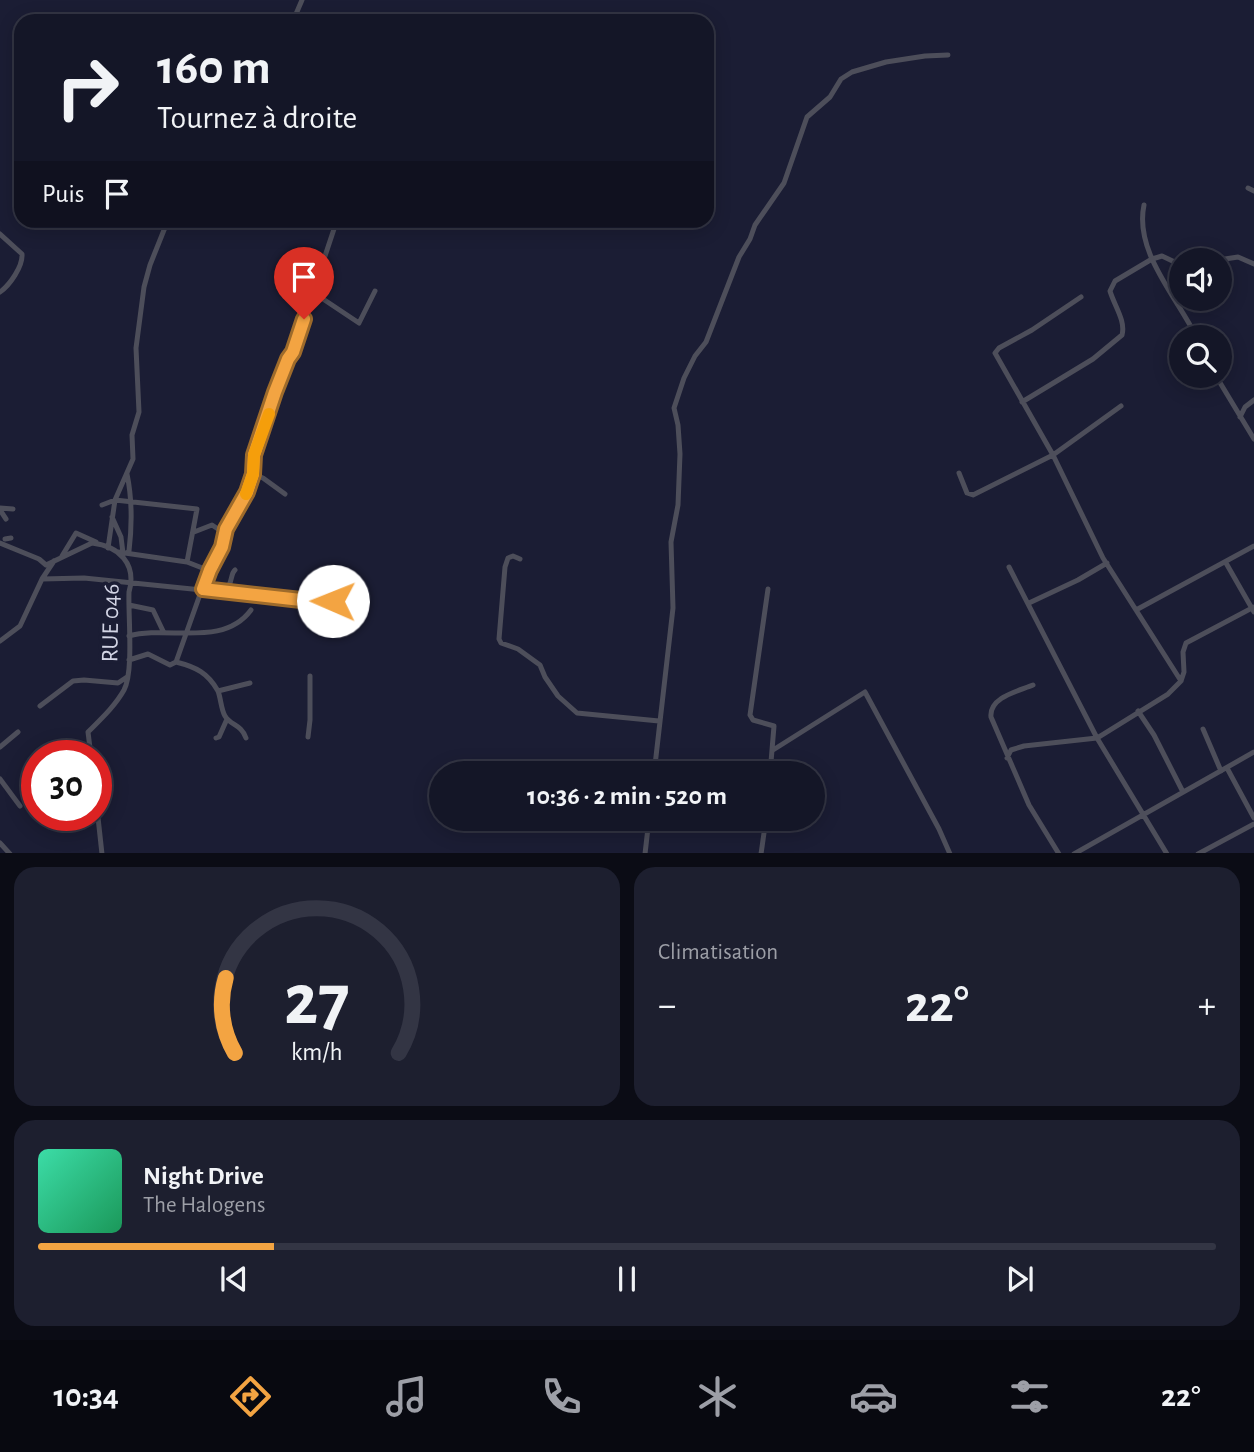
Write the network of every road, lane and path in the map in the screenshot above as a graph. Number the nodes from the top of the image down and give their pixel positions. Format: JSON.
{"nodes":[{"id":1,"x":948,"y":55,"type":"dead end"},
{"id":2,"x":1144,"y":205,"type":"dead end"},
{"id":3,"x":165,"y":228,"type":"edge"},
{"id":4,"x":334,"y":228,"type":"edge"},
{"id":5,"x":0,"y":234,"type":"edge"},
{"id":6,"x":1232,"y":258,"type":"edge"},
{"id":7,"x":1152,"y":259,"type":"junction"},
{"id":8,"x":1169,"y":259,"type":"edge"},
{"id":9,"x":1252,"y":262,"type":"edge"},
{"id":10,"x":375,"y":291,"type":"dead end"},
{"id":11,"x":0,"y":292,"type":"edge"},
{"id":12,"x":314,"y":293,"type":"junction"},
{"id":13,"x":1081,"y":297,"type":"dead end"},
{"id":14,"x":1190,"y":325,"type":"edge"},
{"id":15,"x":1223,"y":388,"type":"edge"},
{"id":16,"x":1254,"y":400,"type":"edge"},
{"id":17,"x":1022,"y":402,"type":"junction"},
{"id":18,"x":1121,"y":406,"type":"dead end"},
{"id":19,"x":1240,"y":417,"type":"junction"},
{"id":20,"x":1254,"y":439,"type":"edge"},
{"id":21,"x":1054,"y":455,"type":"junction"},
{"id":22,"x":959,"y":473,"type":"dead end"},
{"id":23,"x":127,"y":474,"type":"junction"},
{"id":24,"x":253,"y":474,"type":"junction"},
{"id":25,"x":285,"y":494,"type":"dead end"},
{"id":26,"x":115,"y":500,"type":"junction"},
{"id":27,"x":129,"y":502,"type":"junction"},
{"id":28,"x":102,"y":505,"type":"dead end"},
{"id":29,"x":0,"y":509,"type":"edge"},
{"id":30,"x":13,"y":509,"type":"dead end"},
{"id":31,"x":112,"y":517,"type":"junction"},
{"id":32,"x":6,"y":519,"type":"dead end"},
{"id":33,"x":194,"y":532,"type":"junction"},
{"id":34,"x":224,"y":533,"type":"junction"},
{"id":35,"x":5,"y":540,"type":"edge"},
{"id":36,"x":99,"y":544,"type":"junction"},
{"id":37,"x":1254,"y":546,"type":"edge"},
{"id":38,"x":108,"y":548,"type":"junction"},
{"id":39,"x":115,"y":552,"type":"junction"},
{"id":40,"x":125,"y":553,"type":"junction"},
{"id":41,"x":62,"y":556,"type":"junction"},
{"id":42,"x":520,"y":559,"type":"dead end"},
{"id":43,"x":54,"y":561,"type":"junction"},
{"id":44,"x":187,"y":562,"type":"junction"},
{"id":45,"x":1107,"y":563,"type":"junction"},
{"id":46,"x":1227,"y":563,"type":"junction"},
{"id":47,"x":333,"y":567,"type":"dead end"},
{"id":48,"x":1009,"y":567,"type":"dead end"},
{"id":49,"x":235,"y":570,"type":"dead end"},
{"id":50,"x":210,"y":571,"type":"junction"},
{"id":51,"x":42,"y":579,"type":"junction"},
{"id":52,"x":131,"y":583,"type":"junction"},
{"id":53,"x":203,"y":589,"type":"junction"},
{"id":54,"x":768,"y":589,"type":"dead end"},
{"id":55,"x":226,"y":591,"type":"junction"},
{"id":56,"x":1029,"y":603,"type":"junction"},
{"id":57,"x":128,"y":605,"type":"junction"},
{"id":58,"x":1253,"y":609,"type":"edge"},
{"id":59,"x":251,"y":610,"type":"dead end"},
{"id":60,"x":1136,"y":610,"type":"junction"},
{"id":61,"x":164,"y":633,"type":"junction"},
{"id":62,"x":186,"y":634,"type":"junction"},
{"id":63,"x":129,"y":636,"type":"junction"},
{"id":64,"x":0,"y":641,"type":"edge"},
{"id":65,"x":129,"y":660,"type":"junction"},
{"id":66,"x":176,"y":662,"type":"junction"},
{"id":67,"x":310,"y":676,"type":"dead end"},
{"id":68,"x":127,"y":677,"type":"junction"},
{"id":69,"x":1181,"y":681,"type":"junction"},
{"id":70,"x":250,"y":682,"type":"dead end"},
{"id":71,"x":1033,"y":685,"type":"dead end"},
{"id":72,"x":219,"y":691,"type":"junction"},
{"id":73,"x":40,"y":706,"type":"dead end"},
{"id":74,"x":1138,"y":711,"type":"junction"},
{"id":75,"x":227,"y":719,"type":"junction"},
{"id":76,"x":659,"y":721,"type":"junction"},
{"id":77,"x":1203,"y":729,"type":"dead end"},
{"id":78,"x":18,"y":732,"type":"dead end"},
{"id":79,"x":308,"y":737,"type":"dead end"},
{"id":80,"x":216,"y":738,"type":"dead end"},
{"id":81,"x":246,"y":738,"type":"dead end"},
{"id":82,"x":1097,"y":738,"type":"junction"},
{"id":83,"x":89,"y":740,"type":"edge"},
{"id":84,"x":0,"y":747,"type":"edge"},
{"id":85,"x":773,"y":750,"type":"junction"},
{"id":86,"x":1254,"y":752,"type":"edge"},
{"id":87,"x":1007,"y":758,"type":"junction"},
{"id":88,"x":655,"y":761,"type":"edge"},
{"id":89,"x":772,"y":761,"type":"edge"},
{"id":90,"x":1224,"y":769,"type":"junction"},
{"id":91,"x":0,"y":779,"type":"edge"},
{"id":92,"x":1183,"y":792,"type":"junction"},
{"id":93,"x":20,"y":806,"type":"dead end"},
{"id":94,"x":1143,"y":814,"type":"junction"},
{"id":95,"x":1254,"y":818,"type":"edge"},
{"id":96,"x":1254,"y":824,"type":"edge"},
{"id":97,"x":100,"y":831,"type":"edge"},
{"id":98,"x":648,"y":831,"type":"edge"},
{"id":99,"x":764,"y":831,"type":"edge"},
{"id":100,"x":0,"y":842,"type":"edge"},
{"id":101,"x":10,"y":853,"type":"edge"},
{"id":102,"x":102,"y":853,"type":"edge"},
{"id":103,"x":645,"y":853,"type":"edge"},
{"id":104,"x":761,"y":853,"type":"edge"},
{"id":105,"x":950,"y":853,"type":"edge"},
{"id":106,"x":1059,"y":853,"type":"edge"},
{"id":107,"x":1074,"y":853,"type":"edge"},
{"id":108,"x":1167,"y":853,"type":"edge"},
{"id":109,"x":1198,"y":853,"type":"edge"}],
"edges":[{"from":1,"to":76,"type":"street"},
{"from":2,"to":7,"type":"street"},
{"from":3,"to":23,"type":"street"},
{"from":4,"to":12,"type":"street"},
{"from":5,"to":11,"type":"street"},
{"from":6,"to":9,"type":"street"},
{"from":7,"to":8,"type":"street"},
{"from":7,"to":14,"type":"street"},
{"from":7,"to":17,"type":"street"},
{"from":10,"to":12,"type":"street"},
{"from":12,"to":24,"type":"street"},
{"from":13,"to":17,"type":"street"},
{"from":15,"to":19,"type":"street"},
{"from":16,"to":19,"type":"street"},
{"from":17,"to":21,"type":"street"},
{"from":18,"to":21,"type":"street"},
{"from":19,"to":20,"type":"street"},
{"from":21,"to":22,"type":"street"},
{"from":21,"to":45,"type":"street"},
{"from":23,"to":26,"type":"street"},
{"from":23,"to":27,"type":"street"},
{"from":24,"to":25,"type":"street"},
{"from":24,"to":34,"type":"street"},
{"from":26,"to":27,"type":"street"},
{"from":26,"to":28,"type":"street"},
{"from":26,"to":31,"type":"street"},
{"from":27,"to":33,"type":"street"},
{"from":27,"to":40,"type":"street"},
{"from":29,"to":30,"type":"street"},
{"from":29,"to":32,"type":"street"},
{"from":31,"to":38,"type":"street"},
{"from":31,"to":40,"type":"street"},
{"from":33,"to":34,"type":"street"},
{"from":33,"to":44,"type":"street"},
{"from":34,"to":50,"type":"street"},
{"from":35,"to":43,"type":"street"},
{"from":36,"to":38,"type":"street","name":"RUE 046"},
{"from":36,"to":41,"type":"street"},
{"from":36,"to":41,"type":"street","name":"RUE 046"},
{"from":37,"to":46,"type":"street"},
{"from":38,"to":39,"type":"street","name":"RUE 046"},
{"from":39,"to":40,"type":"street"},
{"from":39,"to":52,"type":"street","name":"RUE 046"},
{"from":40,"to":44,"type":"street"},
{"from":41,"to":43,"type":"street"},
{"from":42,"to":76,"type":"street"},
{"from":43,"to":51,"type":"street"},
{"from":44,"to":50,"type":"street"},
{"from":45,"to":56,"type":"street"},
{"from":45,"to":60,"type":"street"},
{"from":46,"to":58,"type":"street"},
{"from":46,"to":60,"type":"street"},
{"from":47,"to":55,"type":"street"},
{"from":48,"to":56,"type":"street"},
{"from":49,"to":55,"type":"street"},
{"from":50,"to":53,"type":"street"},
{"from":51,"to":52,"type":"street"},
{"from":51,"to":64,"type":"street"},
{"from":52,"to":53,"type":"street"},
{"from":52,"to":57,"type":"street","name":"RUE 046"},
{"from":53,"to":55,"type":"street"},
{"from":53,"to":62,"type":"street"},
{"from":54,"to":85,"type":"street"},
{"from":56,"to":82,"type":"street"},
{"from":57,"to":61,"type":"street"},
{"from":57,"to":63,"type":"street","name":"RUE 046"},
{"from":58,"to":69,"type":"street"},
{"from":59,"to":62,"type":"street"},
{"from":60,"to":69,"type":"street"},
{"from":61,"to":62,"type":"street"},
{"from":61,"to":63,"type":"street"},
{"from":62,"to":66,"type":"street"},
{"from":63,"to":65,"type":"street","name":"RUE 046"},
{"from":65,"to":66,"type":"street"},
{"from":65,"to":68,"type":"street","name":"RUE 046"},
{"from":66,"to":72,"type":"street"},
{"from":67,"to":79,"type":"street"},
{"from":68,"to":73,"type":"street"},
{"from":68,"to":83,"type":"street","name":"RUE 046"},
{"from":69,"to":74,"type":"street"},
{"from":70,"to":72,"type":"street"},
{"from":71,"to":87,"type":"street"},
{"from":72,"to":75,"type":"street"},
{"from":74,"to":82,"type":"street"},
{"from":74,"to":92,"type":"street"},
{"from":75,"to":80,"type":"street"},
{"from":75,"to":81,"type":"street"},
{"from":76,"to":88,"type":"street"},
{"from":77,"to":90,"type":"street"},
{"from":78,"to":84,"type":"street"},
{"from":82,"to":87,"type":"street"},
{"from":82,"to":94,"type":"street"},
{"from":85,"to":89,"type":"street"},
{"from":85,"to":105,"type":"street"},
{"from":86,"to":90,"type":"street"},
{"from":87,"to":106,"type":"street"},
{"from":90,"to":92,"type":"street"},
{"from":90,"to":95,"type":"street"},
{"from":91,"to":93,"type":"street"},
{"from":92,"to":94,"type":"street"},
{"from":94,"to":107,"type":"street"},
{"from":94,"to":108,"type":"street"},
{"from":96,"to":109,"type":"street"},
{"from":97,"to":102,"type":"street"},
{"from":98,"to":103,"type":"street"},
{"from":99,"to":104,"type":"street"},
{"from":100,"to":101,"type":"street"}]}
